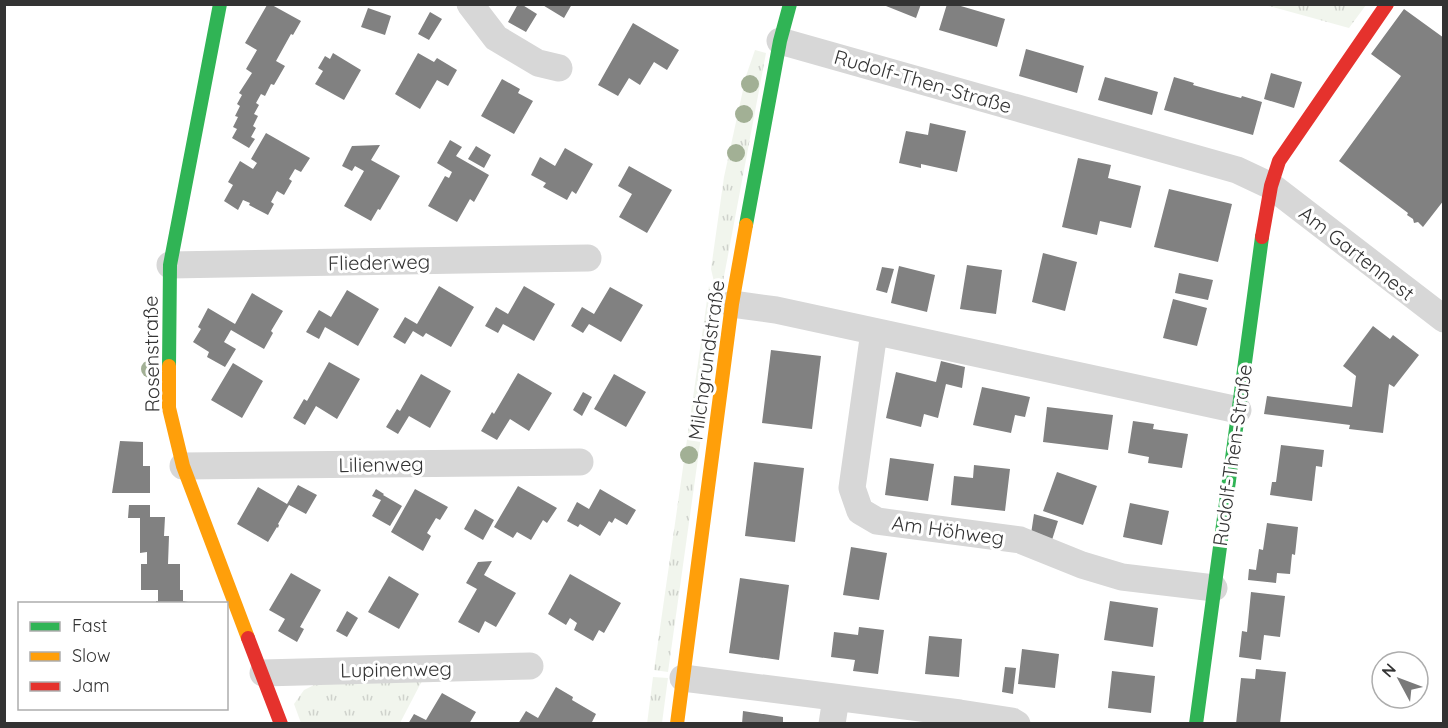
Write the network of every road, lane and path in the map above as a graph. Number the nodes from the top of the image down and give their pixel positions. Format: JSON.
{"nodes":[{"id":1,"x":220,"y":4,"type":"edge"},
{"id":2,"x":470,"y":4,"type":"edge"},
{"id":3,"x":790,"y":4,"type":"edge"},
{"id":4,"x":1388,"y":4,"type":"edge"},
{"id":5,"x":780,"y":41,"type":"junction"},
{"id":6,"x":559,"y":68,"type":"dead end"},
{"id":7,"x":1271,"y":186,"type":"junction"},
{"id":8,"x":588,"y":258,"type":"dead end"},
{"id":9,"x":170,"y":265,"type":"junction"},
{"id":10,"x":732,"y":304,"type":"junction"},
{"id":11,"x":1443,"y":319,"type":"edge"},
{"id":12,"x":874,"y":332,"type":"junction"},
{"id":13,"x":1238,"y":410,"type":"junction"},
{"id":14,"x":580,"y":462,"type":"dead end"},
{"id":15,"x":183,"y":466,"type":"junction"},
{"id":16,"x":1214,"y":588,"type":"junction"},
{"id":17,"x":530,"y":666,"type":"dead end"},
{"id":18,"x":263,"y":673,"type":"junction"},
{"id":19,"x":683,"y":678,"type":"junction"},
{"id":20,"x":834,"y":711,"type":"edge"},
{"id":21,"x":281,"y":723,"type":"edge"},
{"id":22,"x":677,"y":723,"type":"edge"},
{"id":23,"x":1017,"y":723,"type":"edge"},
{"id":24,"x":1196,"y":723,"type":"edge"}],
"edges":[{"from":1,"to":9,"type":"street","name":"Rosenstraße"},
{"from":2,"to":6,"type":"street"},
{"from":3,"to":5,"type":"street","name":"Milchgrundstraße"},
{"from":4,"to":7,"type":"street","name":"Rudolf-Then-Straße"},
{"from":5,"to":7,"type":"street","name":"Rudolf-Then-Straße"},
{"from":5,"to":10,"type":"street","name":"Milchgrundstraße"},
{"from":7,"to":11,"type":"street","name":"Am Gartennest"},
{"from":7,"to":13,"type":"street","name":"Rudolf-Then-Straße"},
{"from":8,"to":9,"type":"street","name":"Fliederweg"},
{"from":9,"to":15,"type":"street","name":"Rosenstraße"},
{"from":10,"to":12,"type":"street"},
{"from":10,"to":19,"type":"street","name":"Milchgrundstraße"},
{"from":12,"to":13,"type":"street"},
{"from":12,"to":16,"type":"street","name":"Am Höhweg"},
{"from":13,"to":16,"type":"street","name":"Rudolf-Then-Straße"},
{"from":14,"to":15,"type":"street","name":"Lilienweg"},
{"from":15,"to":18,"type":"street","name":"Rosenstraße"},
{"from":16,"to":24,"type":"street","name":"Rudolf-Then-Straße"},
{"from":17,"to":18,"type":"street","name":"Lupinenweg"},
{"from":18,"to":21,"type":"street","name":"Rosenstraße"},
{"from":19,"to":20,"type":"street"},
{"from":19,"to":22,"type":"street","name":"Milchgrundstraße"},
{"from":20,"to":23,"type":"street"}]}
